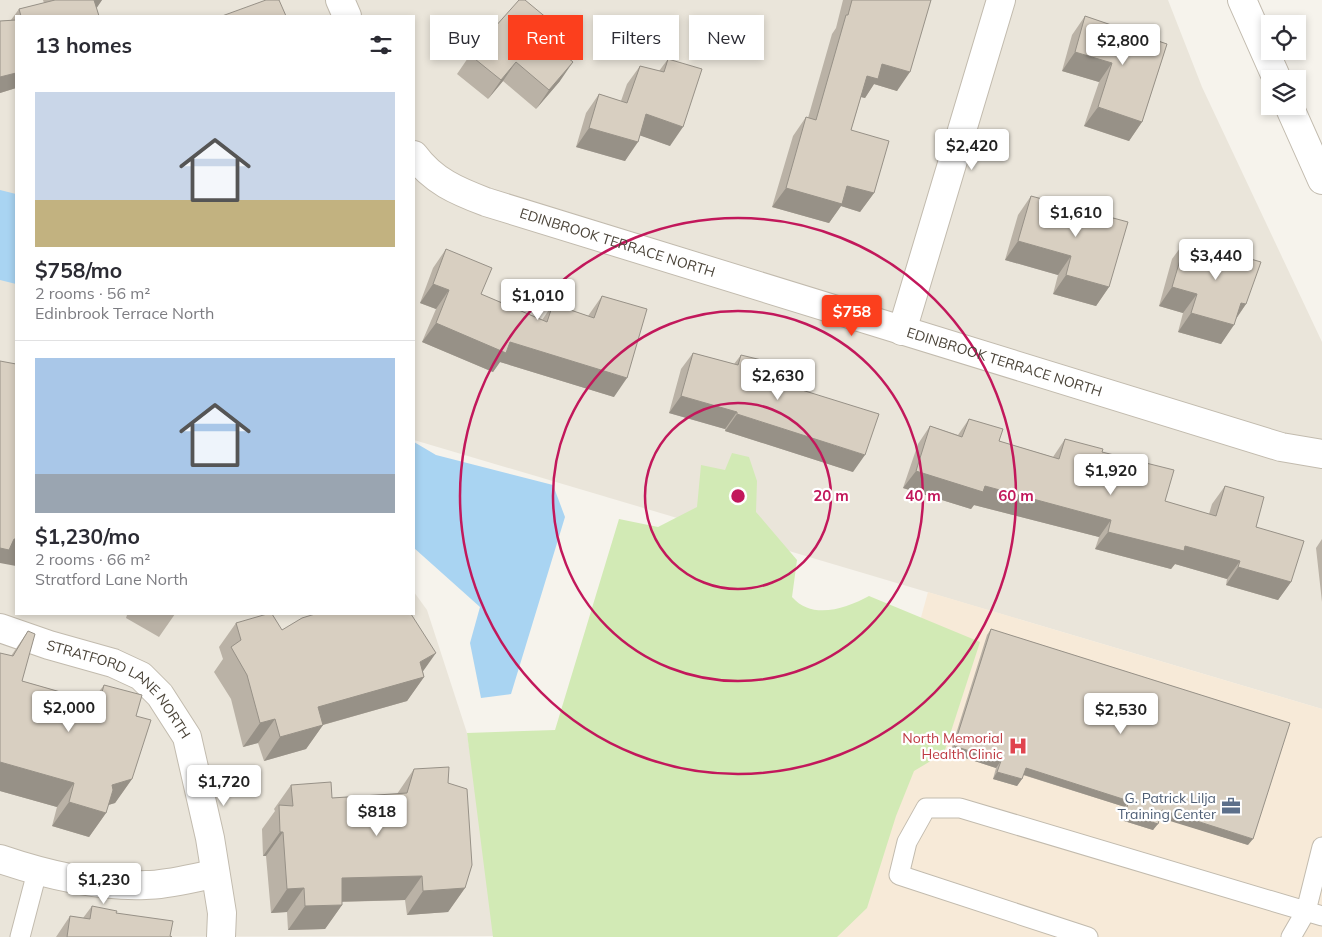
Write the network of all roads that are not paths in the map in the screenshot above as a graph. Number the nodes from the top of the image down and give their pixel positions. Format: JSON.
{"nodes":[{"id":1,"x":340,"y":0,"type":"edge"},
{"id":2,"x":1001,"y":0,"type":"edge"},
{"id":3,"x":1242,"y":0,"type":"edge"},
{"id":4,"x":347,"y":15,"type":"edge"},
{"id":5,"x":1273,"y":70,"type":"edge"},
{"id":6,"x":1293,"y":115,"type":"edge"},
{"id":7,"x":415,"y":156,"type":"edge"},
{"id":8,"x":1322,"y":180,"type":"edge"},
{"id":9,"x":902,"y":331,"type":"junction"},
{"id":10,"x":1322,"y":454,"type":"edge"},
{"id":11,"x":0,"y":628,"type":"edge"},
{"id":12,"x":1322,"y":847,"type":"edge"},
{"id":13,"x":0,"y":859,"type":"edge"},
{"id":14,"x":38,"y":872,"type":"junction"},
{"id":15,"x":214,"y":874,"type":"junction"},
{"id":16,"x":1314,"y":913,"type":"edge"},
{"id":17,"x":20,"y":937,"type":"edge"},
{"id":18,"x":220,"y":937,"type":"edge"},
{"id":19,"x":1088,"y":937,"type":"edge"},
{"id":20,"x":1291,"y":937,"type":"edge"}],
"edges":[{"from":1,"to":4,"type":"street"},
{"from":2,"to":9,"type":"street"},
{"from":3,"to":5,"type":"street"},
{"from":6,"to":8,"type":"street"},
{"from":7,"to":9,"type":"street","name":"EDINBROOK TERRACE NORTH"},
{"from":9,"to":10,"type":"street","name":"EDINBROOK TERRACE NORTH"},
{"from":11,"to":15,"type":"street","name":"STRATFORD LANE NORTH"},
{"from":12,"to":16,"type":"lane"},
{"from":13,"to":14,"type":"street"},
{"from":14,"to":15,"type":"street"},
{"from":14,"to":17,"type":"lane"},
{"from":15,"to":18,"type":"street","name":"STRATFORD LANE NORTH"},
{"from":16,"to":19,"type":"lane"},
{"from":16,"to":20,"type":"lane"}]}
